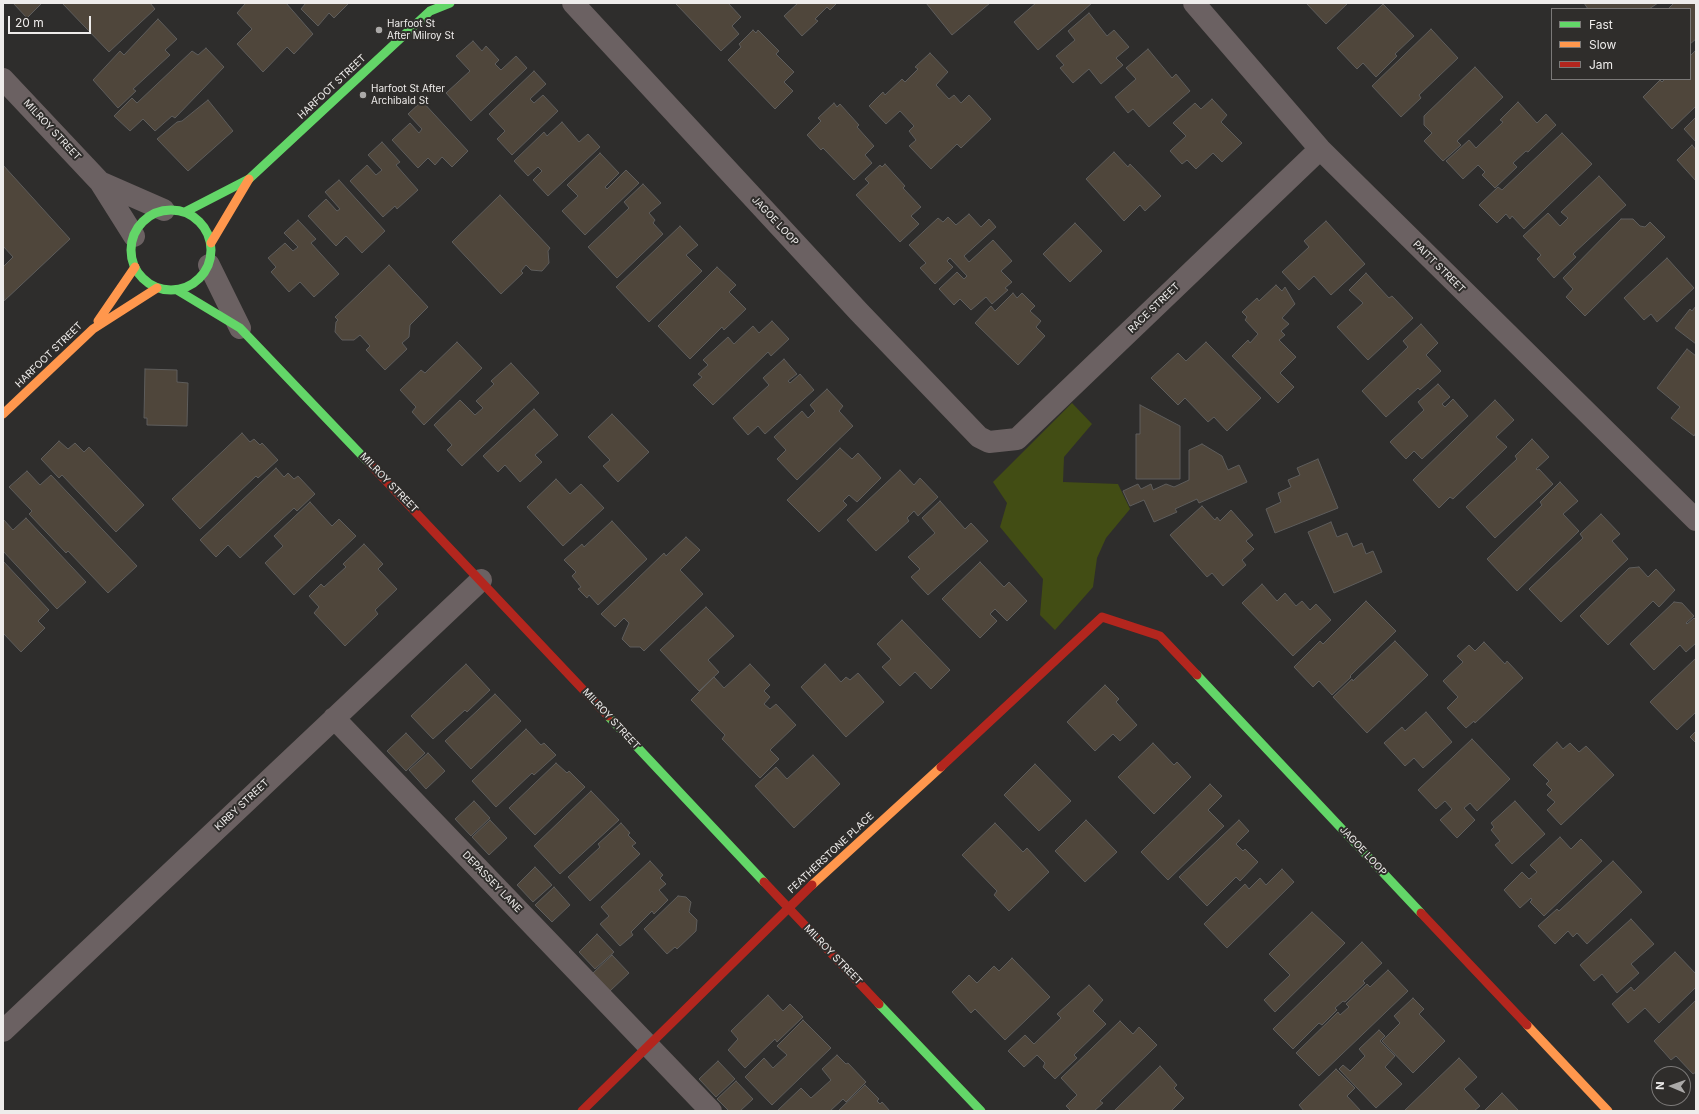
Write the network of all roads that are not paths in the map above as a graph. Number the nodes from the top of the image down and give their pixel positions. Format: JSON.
{"nodes":[{"id":1,"x":450,"y":3,"type":"edge"},
{"id":2,"x":573,"y":3,"type":"edge"},
{"id":3,"x":1194,"y":3,"type":"edge"},
{"id":4,"x":432,"y":7,"type":"edge"},
{"id":5,"x":3,"y":79,"type":"edge"},
{"id":6,"x":1320,"y":149,"type":"junction"},
{"id":7,"x":248,"y":179,"type":"junction"},
{"id":8,"x":100,"y":182,"type":"junction"},
{"id":9,"x":175,"y":211,"type":"junction"},
{"id":10,"x":134,"y":236,"type":"junction"},
{"id":11,"x":210,"y":254,"type":"junction"},
{"id":12,"x":134,"y":267,"type":"junction"},
{"id":13,"x":157,"y":288,"type":"junction"},
{"id":14,"x":178,"y":290,"type":"junction"},
{"id":15,"x":240,"y":328,"type":"junction"},
{"id":16,"x":93,"y":329,"type":"junction"},
{"id":17,"x":3,"y":414,"type":"edge"},
{"id":18,"x":978,"y":436,"type":"joint"},
{"id":19,"x":1693,"y":512,"type":"edge"},
{"id":20,"x":481,"y":580,"type":"junction"},
{"id":21,"x":1102,"y":617,"type":"joint"},
{"id":22,"x":334,"y":718,"type":"junction"},
{"id":23,"x":788,"y":908,"type":"junction"},
{"id":24,"x":3,"y":1031,"type":"edge"},
{"id":25,"x":649,"y":1046,"type":"junction"},
{"id":26,"x":582,"y":1111,"type":"edge"},
{"id":27,"x":711,"y":1111,"type":"edge"},
{"id":28,"x":981,"y":1111,"type":"edge"},
{"id":29,"x":1608,"y":1111,"type":"edge"}],
"edges":[{"from":1,"to":4,"type":"street","name":"HARFOOT STREET"},
{"from":2,"to":18,"type":"street","name":"JAGOE LOOP"},
{"from":3,"to":6,"type":"street","name":"PAITT STREET"},
{"from":4,"to":7,"type":"street","name":"HARFOOT STREET"},
{"from":5,"to":8,"type":"street","name":"MILROY STREET"},
{"from":6,"to":18,"type":"street","name":"RACE STREET"},
{"from":6,"to":19,"type":"street","name":"PAITT STREET"},
{"from":7,"to":9,"type":"street","name":"HARFOOT STREET"},
{"from":7,"to":11,"type":"street","name":"HARFOOT STREET"},
{"from":8,"to":9,"type":"street","name":"MILROY STREET"},
{"from":8,"to":10,"type":"street","name":"MILROY STREET"},
{"from":9,"to":10,"type":"street"},
{"from":9,"to":11,"type":"street"},
{"from":10,"to":12,"type":"street"},
{"from":11,"to":14,"type":"street"},
{"from":11,"to":15,"type":"street","name":"MILROY STREET"},
{"from":12,"to":13,"type":"street"},
{"from":12,"to":16,"type":"street","name":"HARFOOT STREET"},
{"from":13,"to":14,"type":"street"},
{"from":13,"to":16,"type":"street","name":"HARFOOT STREET"},
{"from":14,"to":15,"type":"street","name":"MILROY STREET"},
{"from":15,"to":20,"type":"street","name":"MILROY STREET"},
{"from":16,"to":17,"type":"street","name":"HARFOOT STREET"},
{"from":20,"to":22,"type":"street","name":"KIRBY STREET"},
{"from":20,"to":23,"type":"street","name":"MILROY STREET"},
{"from":21,"to":23,"type":"street","name":"FEATHERSTONE PLACE"},
{"from":21,"to":29,"type":"street","name":"JAGOE LOOP"},
{"from":22,"to":24,"type":"street","name":"KIRBY STREET"},
{"from":22,"to":25,"type":"street","name":"DEPASSEY LANE"},
{"from":23,"to":25,"type":"street","name":"FEATHERSTONE PLACE"},
{"from":23,"to":28,"type":"street","name":"MILROY STREET"},
{"from":25,"to":26,"type":"street","name":"FEATHERSTONE PLACE"},
{"from":25,"to":27,"type":"street","name":"DEPASSEY LANE"}]}
